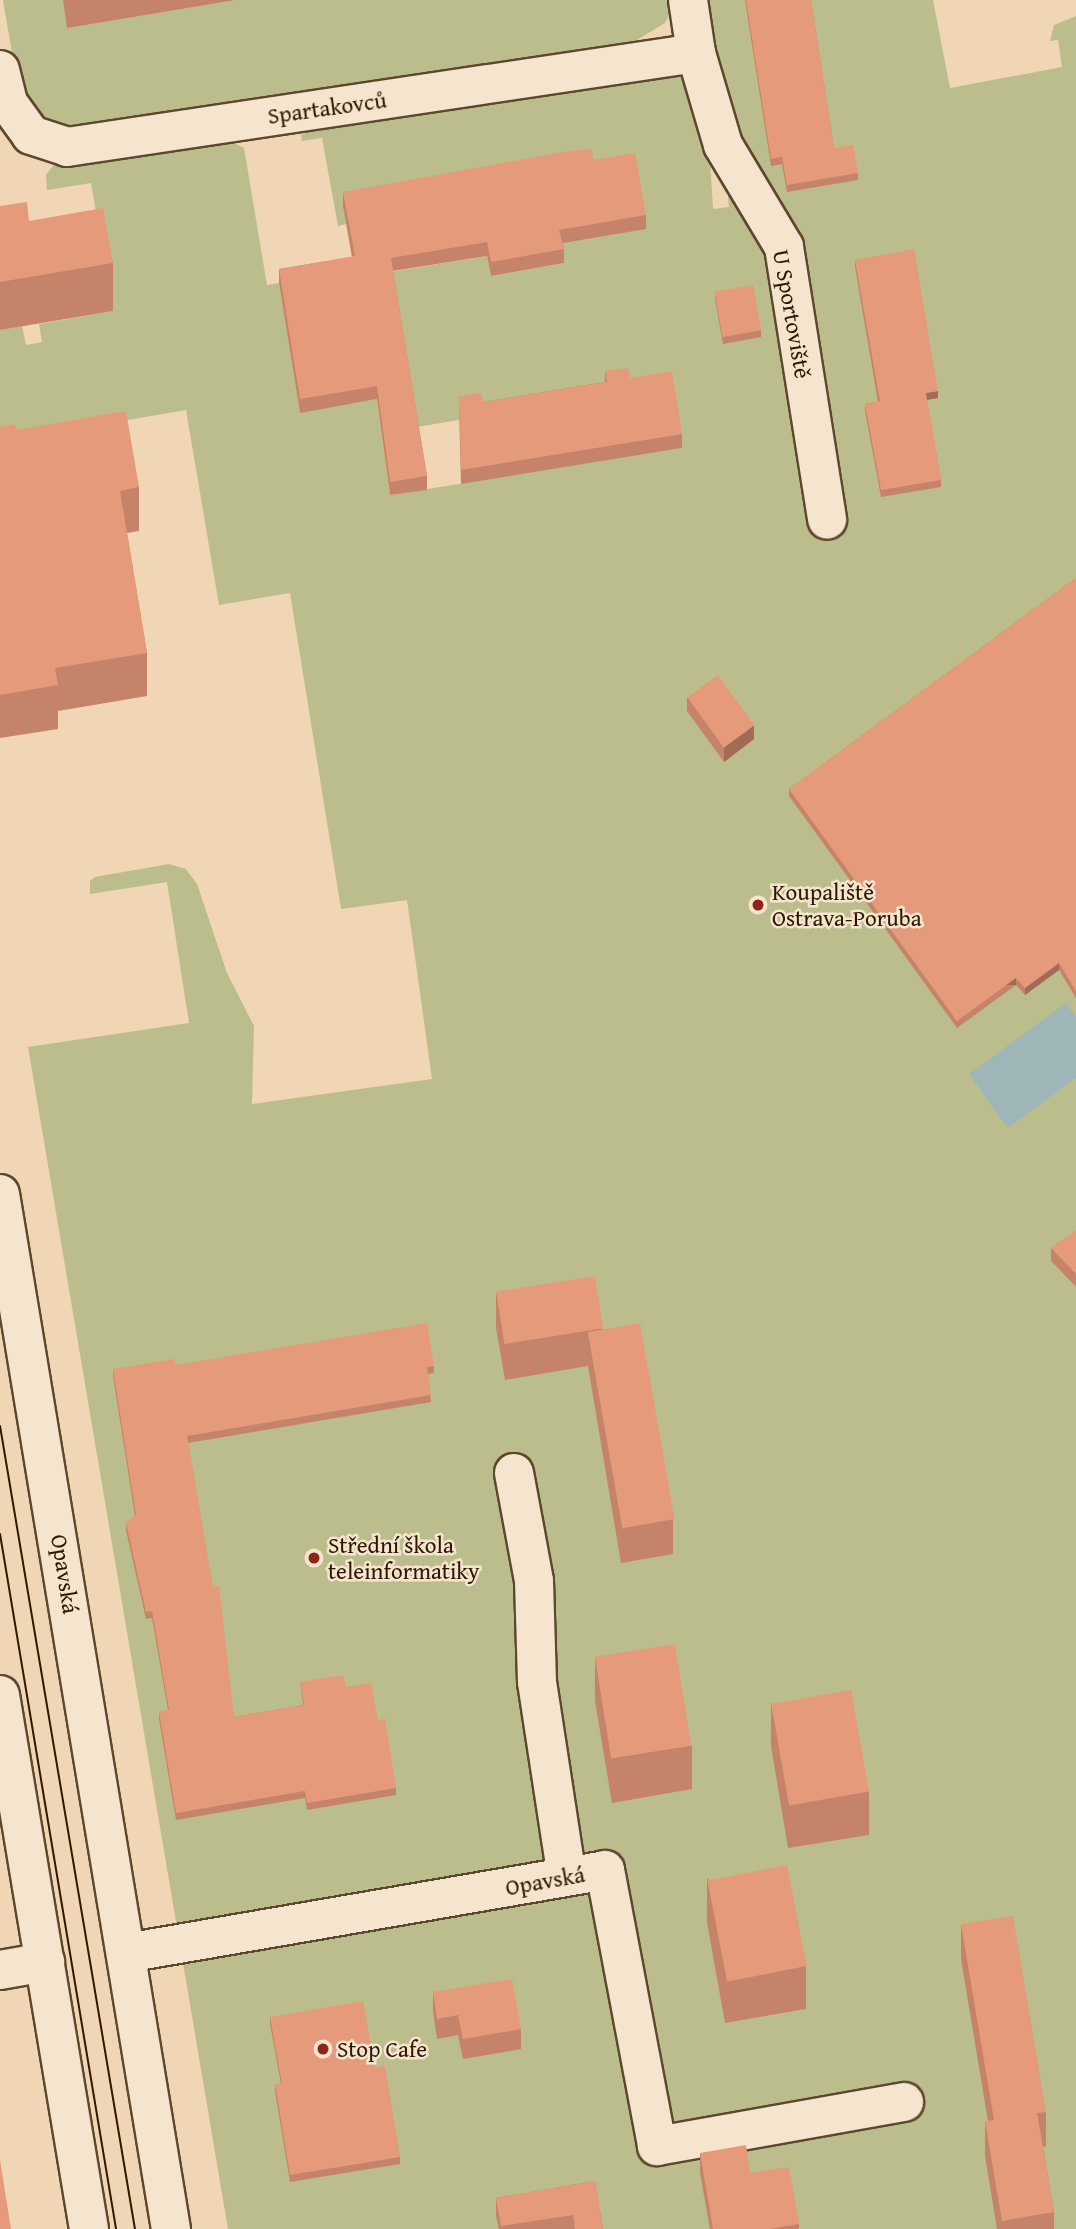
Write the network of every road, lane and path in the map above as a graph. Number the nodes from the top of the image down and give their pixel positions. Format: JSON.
{"nodes":[{"id":1,"x":688,"y":0,"type":"edge"},
{"id":2,"x":696,"y":53,"type":"junction"},
{"id":3,"x":0,"y":70,"type":"edge"},
{"id":4,"x":827,"y":520,"type":"dead end"},
{"id":5,"x":0,"y":1194,"type":"edge"},
{"id":6,"x":514,"y":1474,"type":"dead end"},
{"id":7,"x":0,"y":1695,"type":"edge"},
{"id":8,"x":568,"y":1877,"type":"junction"},
{"id":9,"x":126,"y":1953,"type":"junction"},
{"id":10,"x":45,"y":1962,"type":"junction"},
{"id":11,"x":0,"y":1970,"type":"edge"},
{"id":12,"x":904,"y":2102,"type":"dead end"},
{"id":13,"x":89,"y":2229,"type":"edge"},
{"id":14,"x":172,"y":2229,"type":"edge"}],
"edges":[{"from":1,"to":2,"type":"street","name":"U Sportoviště"},
{"from":2,"to":3,"type":"street","name":"Spartakovců"},
{"from":2,"to":4,"type":"street","name":"U Sportoviště"},
{"from":5,"to":9,"type":"street","name":"Opavská"},
{"from":6,"to":8,"type":"street"},
{"from":7,"to":10,"type":"street"},
{"from":8,"to":9,"type":"street","name":"Opavská"},
{"from":8,"to":12,"type":"street","name":"Opavská"},
{"from":9,"to":14,"type":"street","name":"Opavská"},
{"from":10,"to":11,"type":"street"},
{"from":10,"to":13,"type":"street"}]}
